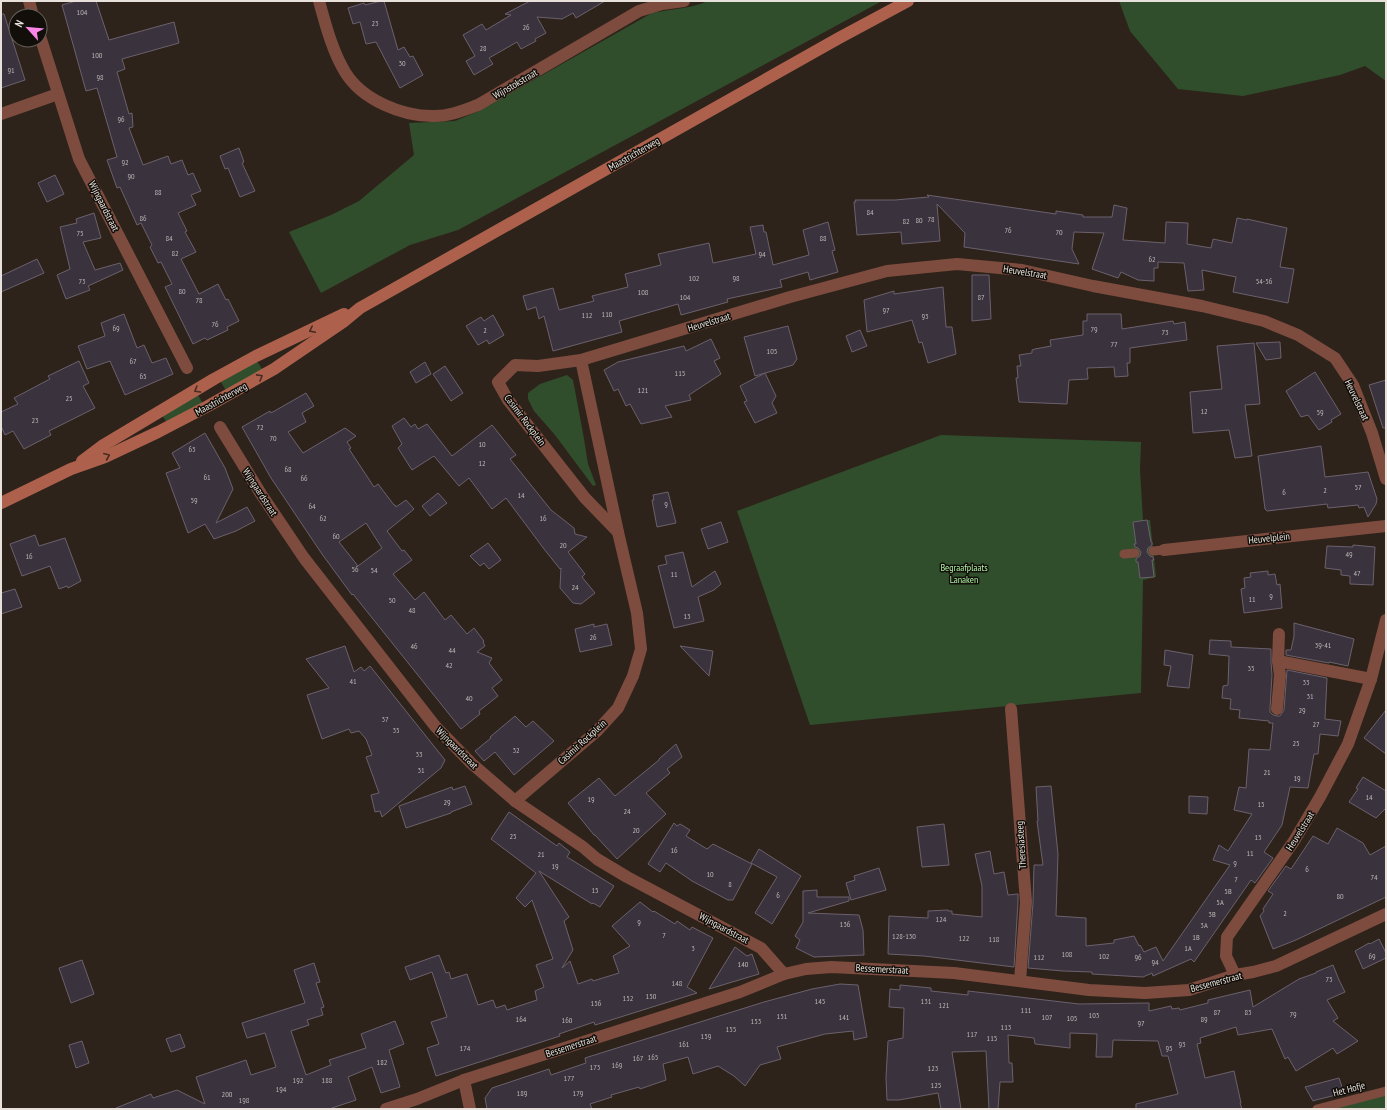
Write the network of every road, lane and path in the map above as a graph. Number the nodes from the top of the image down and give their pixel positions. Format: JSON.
{"nodes":[{"id":1,"x":319,"y":1,"type":"edge"},
{"id":2,"x":684,"y":1,"type":"edge"},
{"id":3,"x":908,"y":1,"type":"edge"},
{"id":4,"x":44,"y":48,"type":"edge"},
{"id":5,"x":58,"y":94,"type":"junction"},
{"id":6,"x":1,"y":114,"type":"edge"},
{"id":7,"x":360,"y":308,"type":"junction"},
{"id":8,"x":582,"y":360,"type":"junction"},
{"id":9,"x":187,"y":368,"type":"dead end"},
{"id":10,"x":220,"y":427,"type":"dead end"},
{"id":11,"x":70,"y":469,"type":"junction"},
{"id":12,"x":1386,"y":479,"type":"edge"},
{"id":13,"x":1,"y":502,"type":"edge"},
{"id":14,"x":1386,"y":526,"type":"edge"},
{"id":15,"x":618,"y":532,"type":"junction"},
{"id":16,"x":1159,"y":550,"type":"dead end"},
{"id":17,"x":1135,"y":553,"type":"dead end"},
{"id":18,"x":1124,"y":554,"type":"dead end"},
{"id":19,"x":1386,"y":620,"type":"edge"},
{"id":20,"x":1279,"y":634,"type":"dead end"},
{"id":21,"x":1278,"y":661,"type":"junction"},
{"id":22,"x":1371,"y":679,"type":"junction"},
{"id":23,"x":1011,"y":709,"type":"dead end"},
{"id":24,"x":1277,"y":709,"type":"dead end"},
{"id":25,"x":515,"y":801,"type":"junction"},
{"id":26,"x":1386,"y":914,"type":"edge"},
{"id":27,"x":784,"y":974,"type":"junction"},
{"id":28,"x":1235,"y":975,"type":"junction"},
{"id":29,"x":1020,"y":981,"type":"junction"},
{"id":30,"x":464,"y":1080,"type":"junction"},
{"id":31,"x":1386,"y":1091,"type":"edge"},
{"id":32,"x":386,"y":1109,"type":"edge"},
{"id":33,"x":470,"y":1109,"type":"edge"},
{"id":34,"x":1317,"y":1109,"type":"edge"}],
"edges":[{"from":1,"to":2,"type":"street","name":"Wijnstokstraat"},
{"from":3,"to":7,"type":"main road","name":"Maastrichterweg"},
{"from":4,"to":5,"type":"street","name":"Wijngaardstraat"},
{"from":5,"to":6,"type":"street"},
{"from":5,"to":9,"type":"street","name":"Wijngaardstraat"},
{"from":7,"to":11,"type":"main road","name":"Maastrichterweg","one_way":true},
{"from":11,"to":7,"type":"main road","name":"Maastrichterweg","one_way":true},
{"from":8,"to":12,"type":"street","name":"Heuvelstraat"},
{"from":8,"to":15,"type":"street","name":"Casimir Rockplein"},
{"from":8,"to":15,"type":"street","name":"Casimir Rockplein"},
{"from":10,"to":25,"type":"street","name":"Wijngaardstraat"},
{"from":11,"to":13,"type":"main road","name":"Maastrichterweg"},
{"from":14,"to":16,"type":"street","name":"Heuvelplein"},
{"from":15,"to":25,"type":"street","name":"Casimir Rockplein"},
{"from":17,"to":18,"type":"lane"},
{"from":19,"to":22,"type":"street","name":"Heuvelstraat"},
{"from":20,"to":21,"type":"street"},
{"from":21,"to":22,"type":"street"},
{"from":21,"to":24,"type":"street"},
{"from":22,"to":28,"type":"street","name":"Heuvelstraat"},
{"from":23,"to":29,"type":"street","name":"Theresiasteeg"},
{"from":25,"to":27,"type":"street","name":"Wijngaardstraat"},
{"from":26,"to":28,"type":"street","name":"Bessemerstraat"},
{"from":27,"to":29,"type":"street","name":"Bessemerstraat"},
{"from":27,"to":30,"type":"street","name":"Bessemerstraat"},
{"from":28,"to":29,"type":"street","name":"Bessemerstraat"},
{"from":30,"to":32,"type":"street","name":"Bessemerstraat"},
{"from":30,"to":33,"type":"street"},
{"from":31,"to":34,"type":"lane","name":"Het Hofje"}]}
